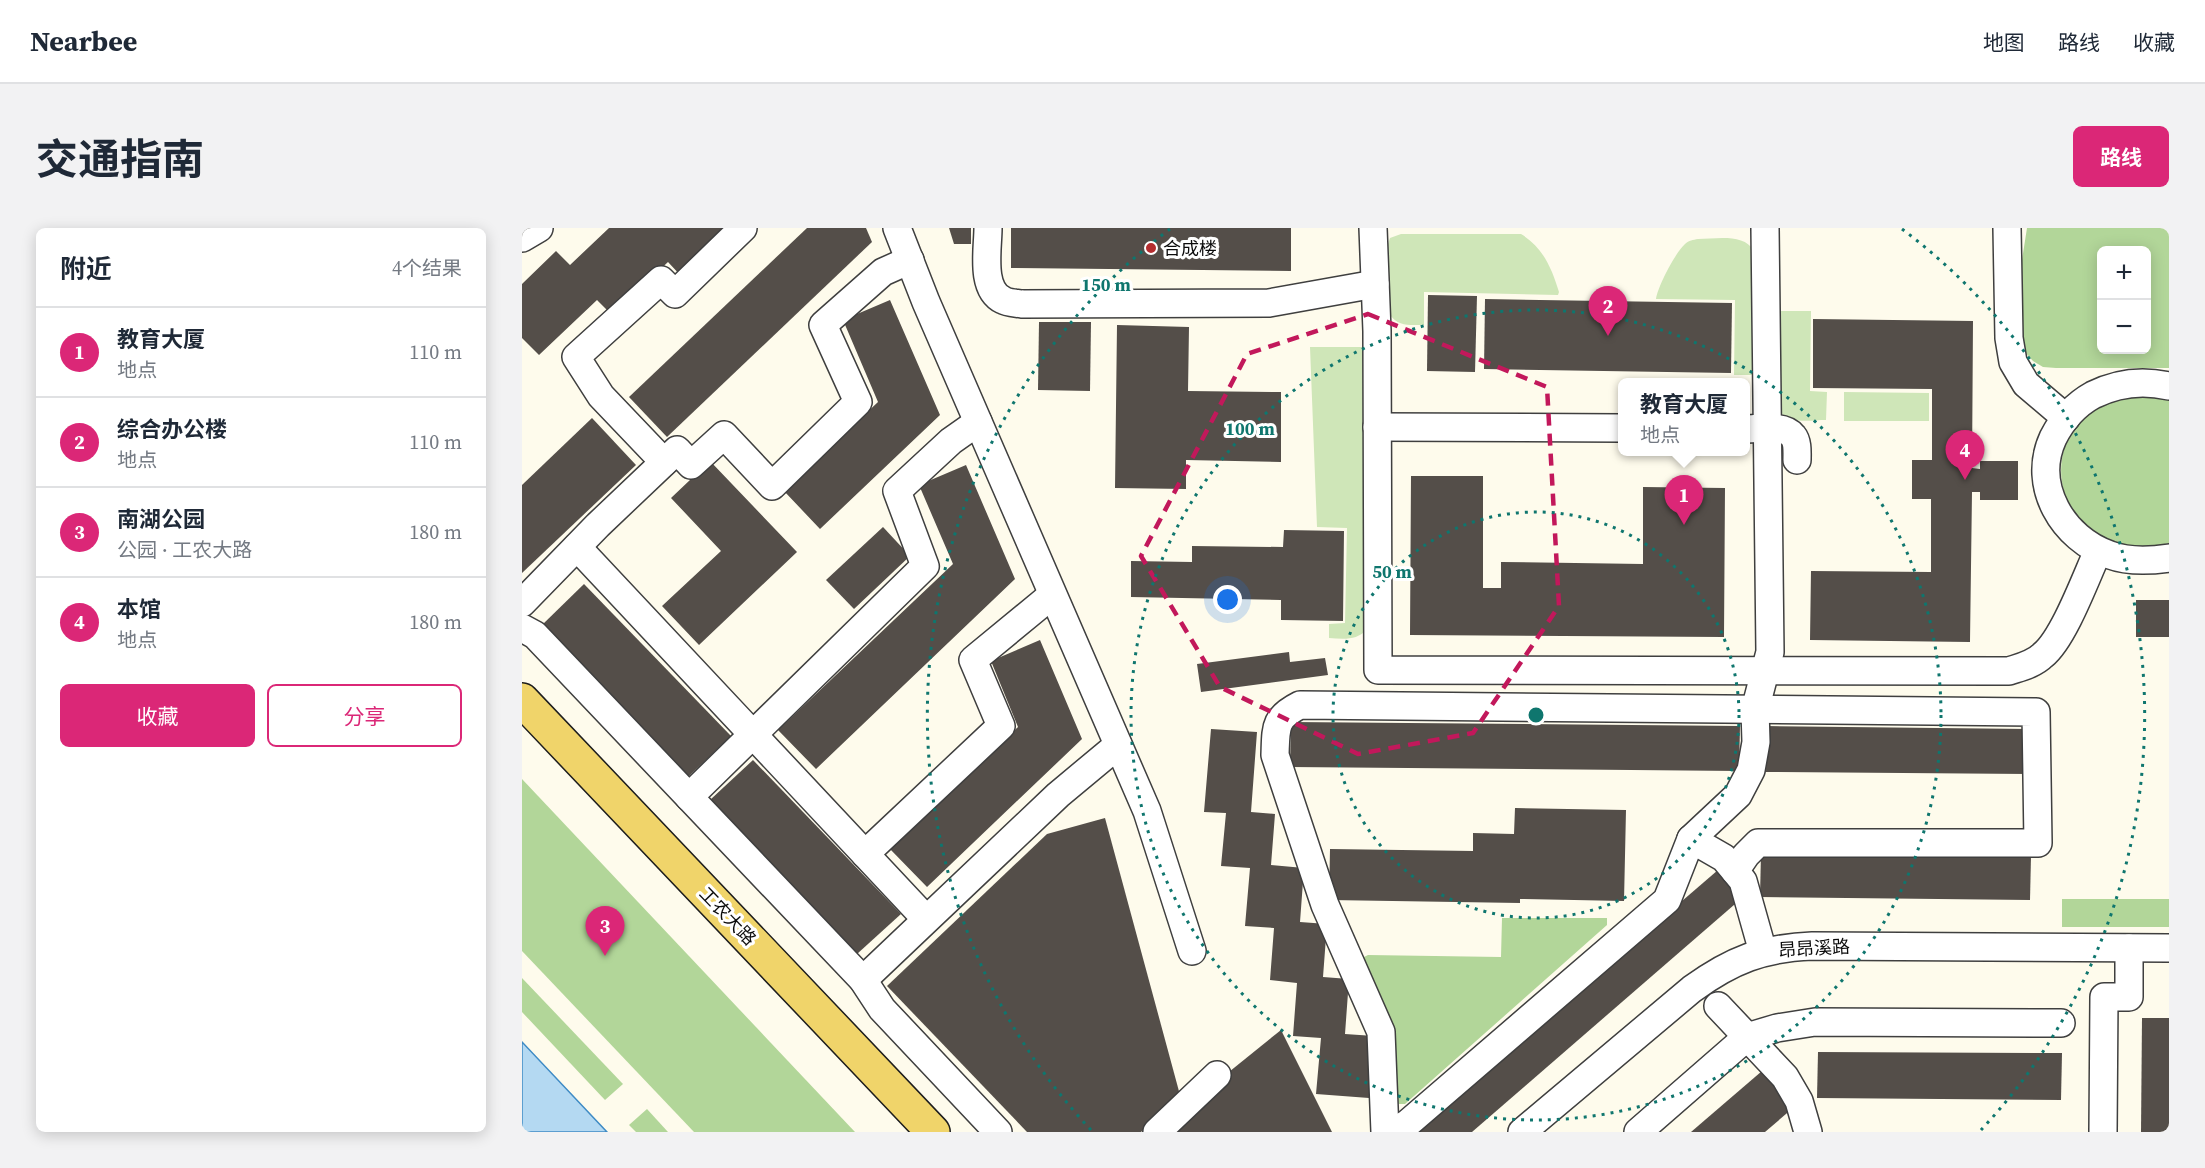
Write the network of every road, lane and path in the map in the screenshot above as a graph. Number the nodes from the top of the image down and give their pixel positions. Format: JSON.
{"nodes":[{"id":1,"x":538,"y":228,"type":"edge"},
{"id":2,"x":743,"y":228,"type":"edge"},
{"id":3,"x":897,"y":228,"type":"edge"},
{"id":4,"x":988,"y":228,"type":"edge"},
{"id":5,"x":1373,"y":228,"type":"edge"},
{"id":6,"x":1765,"y":228,"type":"edge"},
{"id":7,"x":2007,"y":228,"type":"edge"},
{"id":8,"x":522,"y":238,"type":"edge"},
{"id":9,"x":910,"y":260,"type":"junction"},
{"id":10,"x":1375,"y":284,"type":"junction"},
{"id":11,"x":2169,"y":386,"type":"edge"},
{"id":12,"x":2066,"y":418,"type":"junction"},
{"id":13,"x":978,"y":422,"type":"junction"},
{"id":14,"x":1377,"y":427,"type":"junction"},
{"id":15,"x":1618,"y":428,"type":"edge"},
{"id":16,"x":1757,"y":429,"type":"edge"},
{"id":17,"x":1797,"y":460,"type":"dead end"},
{"id":18,"x":664,"y":462,"type":"junction"},
{"id":19,"x":577,"y":547,"type":"junction"},
{"id":20,"x":2098,"y":551,"type":"junction"},
{"id":21,"x":2169,"y":558,"type":"edge"},
{"id":22,"x":1052,"y":595,"type":"junction"},
{"id":23,"x":522,"y":603,"type":"edge"},
{"id":24,"x":522,"y":628,"type":"edge"},
{"id":25,"x":1765,"y":672,"type":"junction"},
{"id":26,"x":522,"y":700,"type":"edge"},
{"id":27,"x":1755,"y":710,"type":"junction"},
{"id":28,"x":522,"y":731,"type":"edge"},
{"id":29,"x":753,"y":735,"type":"junction"},
{"id":30,"x":1118,"y":745,"type":"junction"},
{"id":31,"x":689,"y":797,"type":"junction"},
{"id":32,"x":1691,"y":839,"type":"junction"},
{"id":33,"x":865,"y":854,"type":"junction"},
{"id":34,"x":1735,"y":871,"type":"junction"},
{"id":35,"x":926,"y":919,"type":"junction"},
{"id":36,"x":2129,"y":948,"type":"junction"},
{"id":37,"x":2169,"y":948,"type":"edge"},
{"id":38,"x":1192,"y":951,"type":"dead end"},
{"id":39,"x":1763,"y":952,"type":"junction"},
{"id":40,"x":863,"y":980,"type":"junction"},
{"id":41,"x":1718,"y":1006,"type":"dead end"},
{"id":42,"x":2061,"y":1023,"type":"dead end"},
{"id":43,"x":1748,"y":1037,"type":"junction"},
{"id":44,"x":1217,"y":1075,"type":"dead end"},
{"id":45,"x":903,"y":1132,"type":"edge"},
{"id":46,"x":933,"y":1132,"type":"edge"},
{"id":47,"x":998,"y":1132,"type":"edge"},
{"id":48,"x":1157,"y":1132,"type":"edge"},
{"id":49,"x":1384,"y":1132,"type":"edge"},
{"id":50,"x":1393,"y":1132,"type":"edge"},
{"id":51,"x":1522,"y":1132,"type":"edge"},
{"id":52,"x":1638,"y":1132,"type":"edge"},
{"id":53,"x":1808,"y":1132,"type":"edge"},
{"id":54,"x":2103,"y":1132,"type":"edge"}],
"edges":[{"from":1,"to":8,"type":"street"},
{"from":2,"to":18,"type":"street"},
{"from":3,"to":9,"type":"street"},
{"from":4,"to":10,"type":"street"},
{"from":5,"to":10,"type":"street"},
{"from":6,"to":16,"type":"street"},
{"from":7,"to":12,"type":"street"},
{"from":9,"to":13,"type":"street"},
{"from":9,"to":18,"type":"street"},
{"from":10,"to":14,"type":"street"},
{"from":11,"to":12,"type":"street"},
{"from":12,"to":20,"type":"street"},
{"from":13,"to":22,"type":"street"},
{"from":13,"to":29,"type":"street"},
{"from":14,"to":15,"type":"street"},
{"from":14,"to":25,"type":"street"},
{"from":16,"to":17,"type":"street"},
{"from":16,"to":25,"type":"street"},
{"from":18,"to":19,"type":"street"},
{"from":19,"to":23,"type":"street"},
{"from":19,"to":29,"type":"street"},
{"from":20,"to":21,"type":"street"},
{"from":20,"to":25,"type":"street"},
{"from":22,"to":30,"type":"street"},
{"from":22,"to":33,"type":"street"},
{"from":24,"to":31,"type":"street"},
{"from":25,"to":27,"type":"street"},
{"from":26,"to":46,"type":"main road","name":"工农大路"},
{"from":27,"to":32,"type":"street"},
{"from":27,"to":34,"type":"street"},
{"from":27,"to":49,"type":"street"},
{"from":28,"to":45,"type":"main road","name":"工农大路"},
{"from":29,"to":31,"type":"street"},
{"from":29,"to":33,"type":"street"},
{"from":30,"to":35,"type":"street"},
{"from":30,"to":38,"type":"street"},
{"from":31,"to":40,"type":"street"},
{"from":32,"to":34,"type":"street"},
{"from":32,"to":50,"type":"street"},
{"from":33,"to":35,"type":"street"},
{"from":34,"to":39,"type":"street"},
{"from":35,"to":40,"type":"street"},
{"from":36,"to":37,"type":"street","name":"昂昂溪路"},
{"from":36,"to":39,"type":"street","name":"昂昂溪路"},
{"from":36,"to":54,"type":"street"},
{"from":39,"to":51,"type":"street","name":"昂昂溪路"},
{"from":40,"to":47,"type":"street"},
{"from":41,"to":43,"type":"street"},
{"from":42,"to":43,"type":"street"},
{"from":43,"to":52,"type":"street"},
{"from":43,"to":53,"type":"street"},
{"from":44,"to":48,"type":"street"}]}
